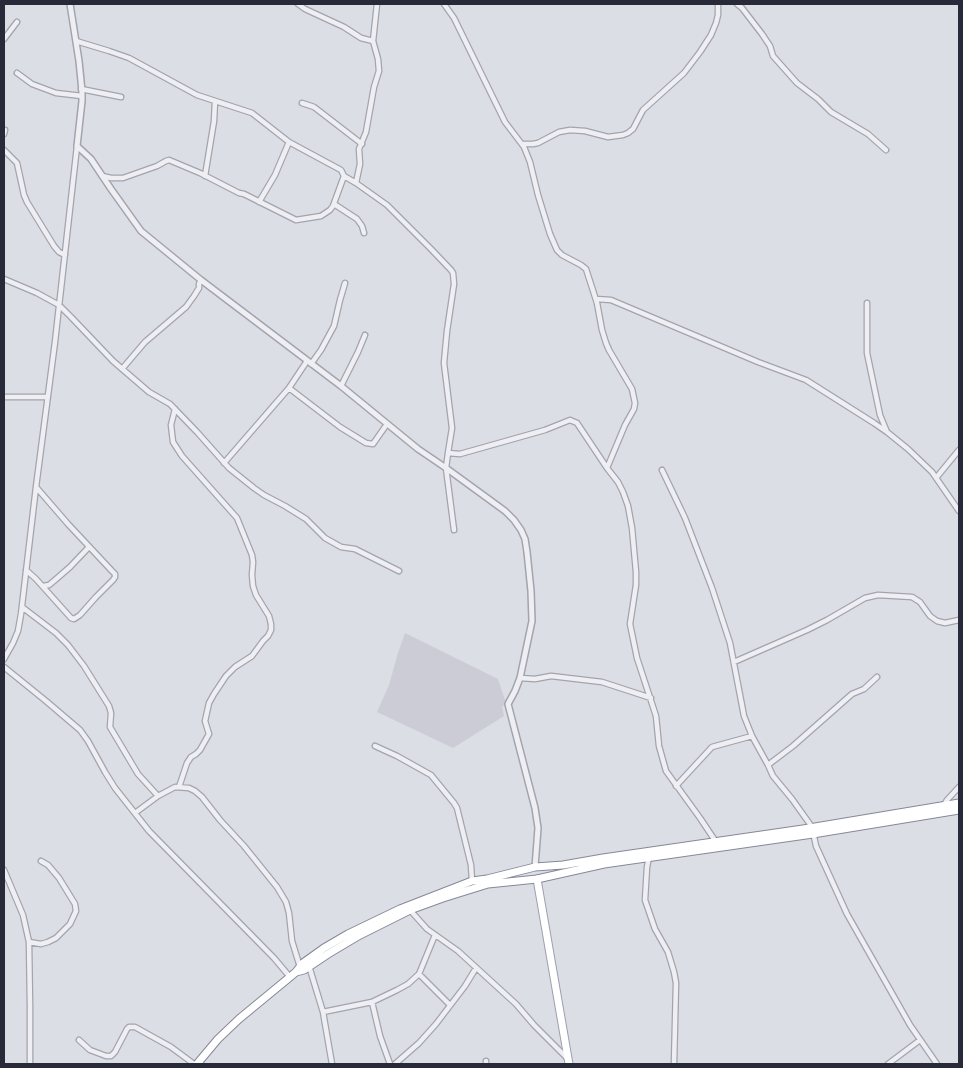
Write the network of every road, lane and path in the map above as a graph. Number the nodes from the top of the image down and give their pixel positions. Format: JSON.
{"nodes":[{"id":1,"x":70,"y":4,"type":"edge"},
{"id":2,"x":298,"y":4,"type":"edge"},
{"id":3,"x":377,"y":4,"type":"edge"},
{"id":4,"x":444,"y":4,"type":"edge"},
{"id":5,"x":718,"y":4,"type":"edge"},
{"id":6,"x":737,"y":4,"type":"edge"},
{"id":7,"x":17,"y":22,"type":"dead end"},
{"id":8,"x":4,"y":39,"type":"edge"},
{"id":9,"x":76,"y":41,"type":"junction"},
{"id":10,"x":373,"y":41,"type":"junction"},
{"id":11,"x":17,"y":73,"type":"dead end"},
{"id":12,"x":82,"y":89,"type":"junction"},
{"id":13,"x":82,"y":96,"type":"junction"},
{"id":14,"x":121,"y":97,"type":"dead end"},
{"id":15,"x":215,"y":101,"type":"junction"},
{"id":16,"x":302,"y":103,"type":"dead end"},
{"id":17,"x":290,"y":142,"type":"junction"},
{"id":18,"x":362,"y":144,"type":"junction"},
{"id":19,"x":522,"y":144,"type":"junction"},
{"id":20,"x":78,"y":146,"type":"junction"},
{"id":21,"x":4,"y":150,"type":"edge"},
{"id":22,"x":886,"y":150,"type":"dead end"},
{"id":23,"x":102,"y":176,"type":"junction"},
{"id":24,"x":205,"y":176,"type":"junction"},
{"id":25,"x":344,"y":176,"type":"junction"},
{"id":26,"x":356,"y":183,"type":"junction"},
{"id":27,"x":259,"y":202,"type":"junction"},
{"id":28,"x":334,"y":204,"type":"junction"},
{"id":29,"x":364,"y":233,"type":"dead end"},
{"id":30,"x":65,"y":255,"type":"junction"},
{"id":31,"x":4,"y":279,"type":"edge"},
{"id":32,"x":201,"y":280,"type":"junction"},
{"id":33,"x":345,"y":283,"type":"dead end"},
{"id":34,"x":596,"y":299,"type":"junction"},
{"id":35,"x":867,"y":303,"type":"dead end"},
{"id":36,"x":59,"y":305,"type":"junction"},
{"id":37,"x":364,"y":334,"type":"dead end"},
{"id":38,"x":309,"y":363,"type":"junction"},
{"id":39,"x":122,"y":369,"type":"junction"},
{"id":40,"x":341,"y":386,"type":"junction"},
{"id":41,"x":289,"y":388,"type":"junction"},
{"id":42,"x":4,"y":397,"type":"edge"},
{"id":43,"x":48,"y":397,"type":"junction"},
{"id":44,"x":174,"y":409,"type":"junction"},
{"id":45,"x":387,"y":424,"type":"junction"},
{"id":46,"x":887,"y":432,"type":"junction"},
{"id":47,"x":959,"y":450,"type":"edge"},
{"id":48,"x":448,"y":453,"type":"junction"},
{"id":49,"x":224,"y":463,"type":"junction"},
{"id":50,"x":446,"y":468,"type":"junction"},
{"id":51,"x":607,"y":468,"type":"junction"},
{"id":52,"x":662,"y":470,"type":"dead end"},
{"id":53,"x":936,"y":478,"type":"junction"},
{"id":54,"x":36,"y":487,"type":"junction"},
{"id":55,"x":959,"y":511,"type":"edge"},
{"id":56,"x":454,"y":530,"type":"dead end"},
{"id":57,"x":89,"y":546,"type":"junction"},
{"id":58,"x":26,"y":570,"type":"junction"},
{"id":59,"x":399,"y":571,"type":"dead end"},
{"id":60,"x":43,"y":586,"type":"junction"},
{"id":61,"x":22,"y":607,"type":"junction"},
{"id":62,"x":959,"y":620,"type":"edge"},
{"id":63,"x":4,"y":660,"type":"edge"},
{"id":64,"x":734,"y":662,"type":"junction"},
{"id":65,"x":4,"y":667,"type":"edge"},
{"id":66,"x":877,"y":677,"type":"dead end"},
{"id":67,"x":520,"y":678,"type":"junction"},
{"id":68,"x":651,"y":698,"type":"junction"},
{"id":69,"x":752,"y":736,"type":"junction"},
{"id":70,"x":375,"y":746,"type":"dead end"},
{"id":71,"x":768,"y":765,"type":"junction"},
{"id":72,"x":676,"y":786,"type":"junction"},
{"id":73,"x":179,"y":787,"type":"junction"},
{"id":74,"x":959,"y":787,"type":"edge"},
{"id":75,"x":158,"y":796,"type":"junction"},
{"id":76,"x":959,"y":803,"type":"edge"},
{"id":77,"x":944,"y":809,"type":"junction"},
{"id":78,"x":959,"y":810,"type":"edge"},
{"id":79,"x":135,"y":813,"type":"junction"},
{"id":80,"x":813,"y":830,"type":"junction"},
{"id":81,"x":716,"y":842,"type":"junction"},
{"id":82,"x":649,"y":854,"type":"junction"},
{"id":83,"x":41,"y":861,"type":"dead end"},
{"id":84,"x":604,"y":861,"type":"junction"},
{"id":85,"x":552,"y":866,"type":"junction"},
{"id":86,"x":535,"y":867,"type":"junction"},
{"id":87,"x":4,"y":870,"type":"edge"},
{"id":88,"x":523,"y":870,"type":"junction"},
{"id":89,"x":553,"y":876,"type":"junction"},
{"id":90,"x":537,"y":880,"type":"junction"},
{"id":91,"x":472,"y":881,"type":"junction"},
{"id":92,"x":525,"y":881,"type":"junction"},
{"id":93,"x":487,"y":882,"type":"junction"},
{"id":94,"x":410,"y":910,"type":"junction"},
{"id":95,"x":435,"y":935,"type":"junction"},
{"id":96,"x":29,"y":942,"type":"junction"},
{"id":97,"x":309,"y":963,"type":"junction"},
{"id":98,"x":476,"y":968,"type":"junction"},
{"id":99,"x":297,"y":972,"type":"junction"},
{"id":100,"x":419,"y":974,"type":"junction"},
{"id":101,"x":372,"y":1002,"type":"junction"},
{"id":102,"x":450,"y":1005,"type":"junction"},
{"id":103,"x":323,"y":1012,"type":"junction"},
{"id":104,"x":79,"y":1040,"type":"dead end"},
{"id":105,"x":920,"y":1040,"type":"junction"},
{"id":106,"x":569,"y":1062,"type":"edge"},
{"id":107,"x":30,"y":1064,"type":"edge"},
{"id":108,"x":195,"y":1064,"type":"edge"},
{"id":109,"x":332,"y":1064,"type":"edge"},
{"id":110,"x":390,"y":1064,"type":"edge"},
{"id":111,"x":395,"y":1064,"type":"edge"},
{"id":112,"x":674,"y":1064,"type":"edge"},
{"id":113,"x":888,"y":1064,"type":"edge"},
{"id":114,"x":937,"y":1064,"type":"edge"}],
"edges":[{"from":1,"to":9,"type":"street"},
{"from":2,"to":10,"type":"street"},
{"from":3,"to":10,"type":"street"},
{"from":4,"to":19,"type":"street"},
{"from":5,"to":19,"type":"street"},
{"from":6,"to":22,"type":"street"},
{"from":7,"to":8,"type":"street"},
{"from":9,"to":12,"type":"street"},
{"from":9,"to":15,"type":"street"},
{"from":10,"to":18,"type":"street"},
{"from":11,"to":13,"type":"street"},
{"from":12,"to":13,"type":"street"},
{"from":12,"to":14,"type":"street"},
{"from":13,"to":20,"type":"street"},
{"from":15,"to":17,"type":"street"},
{"from":15,"to":24,"type":"street"},
{"from":16,"to":18,"type":"street"},
{"from":17,"to":25,"type":"street"},
{"from":17,"to":27,"type":"street"},
{"from":18,"to":26,"type":"street"},
{"from":19,"to":34,"type":"street"},
{"from":20,"to":23,"type":"street"},
{"from":20,"to":30,"type":"street"},
{"from":21,"to":30,"type":"street"},
{"from":23,"to":24,"type":"street"},
{"from":23,"to":32,"type":"street"},
{"from":24,"to":27,"type":"street"},
{"from":25,"to":26,"type":"street"},
{"from":25,"to":28,"type":"street"},
{"from":26,"to":48,"type":"street"},
{"from":27,"to":28,"type":"street"},
{"from":28,"to":29,"type":"street"},
{"from":30,"to":36,"type":"street"},
{"from":31,"to":36,"type":"street"},
{"from":32,"to":38,"type":"street"},
{"from":32,"to":39,"type":"street"},
{"from":33,"to":38,"type":"street"},
{"from":34,"to":46,"type":"street"},
{"from":34,"to":51,"type":"street"},
{"from":35,"to":46,"type":"street"},
{"from":36,"to":39,"type":"street"},
{"from":36,"to":43,"type":"street"},
{"from":37,"to":40,"type":"street"},
{"from":38,"to":40,"type":"street"},
{"from":38,"to":41,"type":"street"},
{"from":39,"to":44,"type":"street"},
{"from":40,"to":45,"type":"street"},
{"from":41,"to":45,"type":"street"},
{"from":41,"to":49,"type":"street"},
{"from":42,"to":43,"type":"street"},
{"from":43,"to":54,"type":"street"},
{"from":44,"to":49,"type":"street"},
{"from":44,"to":73,"type":"street"},
{"from":45,"to":50,"type":"street"},
{"from":46,"to":53,"type":"street"},
{"from":47,"to":53,"type":"street"},
{"from":48,"to":50,"type":"street"},
{"from":48,"to":51,"type":"street"},
{"from":49,"to":59,"type":"street"},
{"from":50,"to":56,"type":"street"},
{"from":50,"to":67,"type":"street"},
{"from":51,"to":68,"type":"street"},
{"from":52,"to":64,"type":"street"},
{"from":53,"to":55,"type":"street"},
{"from":54,"to":57,"type":"street"},
{"from":54,"to":58,"type":"street"},
{"from":57,"to":60,"type":"street"},
{"from":57,"to":60,"type":"street"},
{"from":58,"to":60,"type":"street"},
{"from":58,"to":61,"type":"street"},
{"from":61,"to":63,"type":"street"},
{"from":61,"to":75,"type":"street"},
{"from":62,"to":64,"type":"street"},
{"from":64,"to":69,"type":"street"},
{"from":65,"to":79,"type":"street"},
{"from":66,"to":71,"type":"street"},
{"from":67,"to":68,"type":"street"},
{"from":67,"to":86,"type":"street"},
{"from":68,"to":72,"type":"street"},
{"from":69,"to":71,"type":"street"},
{"from":69,"to":72,"type":"street"},
{"from":70,"to":91,"type":"street"},
{"from":71,"to":80,"type":"street"},
{"from":72,"to":81,"type":"street"},
{"from":73,"to":75,"type":"street"},
{"from":73,"to":99,"type":"street"},
{"from":74,"to":77,"type":"street"},
{"from":75,"to":79,"type":"street"},
{"from":76,"to":77,"type":"main road"},
{"from":77,"to":78,"type":"main road"},
{"from":77,"to":80,"type":"main road"},
{"from":79,"to":99,"type":"street"},
{"from":80,"to":81,"type":"main road"},
{"from":80,"to":82,"type":"main road"},
{"from":80,"to":105,"type":"street"},
{"from":81,"to":82,"type":"main road"},
{"from":82,"to":84,"type":"main road"},
{"from":82,"to":112,"type":"street"},
{"from":83,"to":96,"type":"street"},
{"from":84,"to":85,"type":"main road"},
{"from":84,"to":89,"type":"main road"},
{"from":85,"to":86,"type":"main road"},
{"from":85,"to":89,"type":"main road"},
{"from":86,"to":88,"type":"main road"},
{"from":87,"to":96,"type":"street"},
{"from":88,"to":92,"type":"main road"},
{"from":88,"to":93,"type":"main road"},
{"from":89,"to":90,"type":"main road"},
{"from":90,"to":92,"type":"main road"},
{"from":90,"to":106,"type":"main road"},
{"from":91,"to":93,"type":"main road"},
{"from":91,"to":97,"type":"main road"},
{"from":92,"to":93,"type":"main road"},
{"from":93,"to":94,"type":"main road"},
{"from":94,"to":95,"type":"street"},
{"from":94,"to":97,"type":"main road"},
{"from":95,"to":98,"type":"street"},
{"from":95,"to":100,"type":"street"},
{"from":96,"to":107,"type":"street"},
{"from":97,"to":99,"type":"main road"},
{"from":97,"to":103,"type":"street"},
{"from":98,"to":102,"type":"street"},
{"from":98,"to":106,"type":"street"},
{"from":99,"to":108,"type":"main road"},
{"from":100,"to":101,"type":"street"},
{"from":100,"to":102,"type":"street"},
{"from":101,"to":103,"type":"street"},
{"from":101,"to":110,"type":"street"},
{"from":102,"to":111,"type":"street"},
{"from":103,"to":109,"type":"street"},
{"from":104,"to":108,"type":"street"},
{"from":105,"to":113,"type":"street"},
{"from":105,"to":114,"type":"street"}]}
